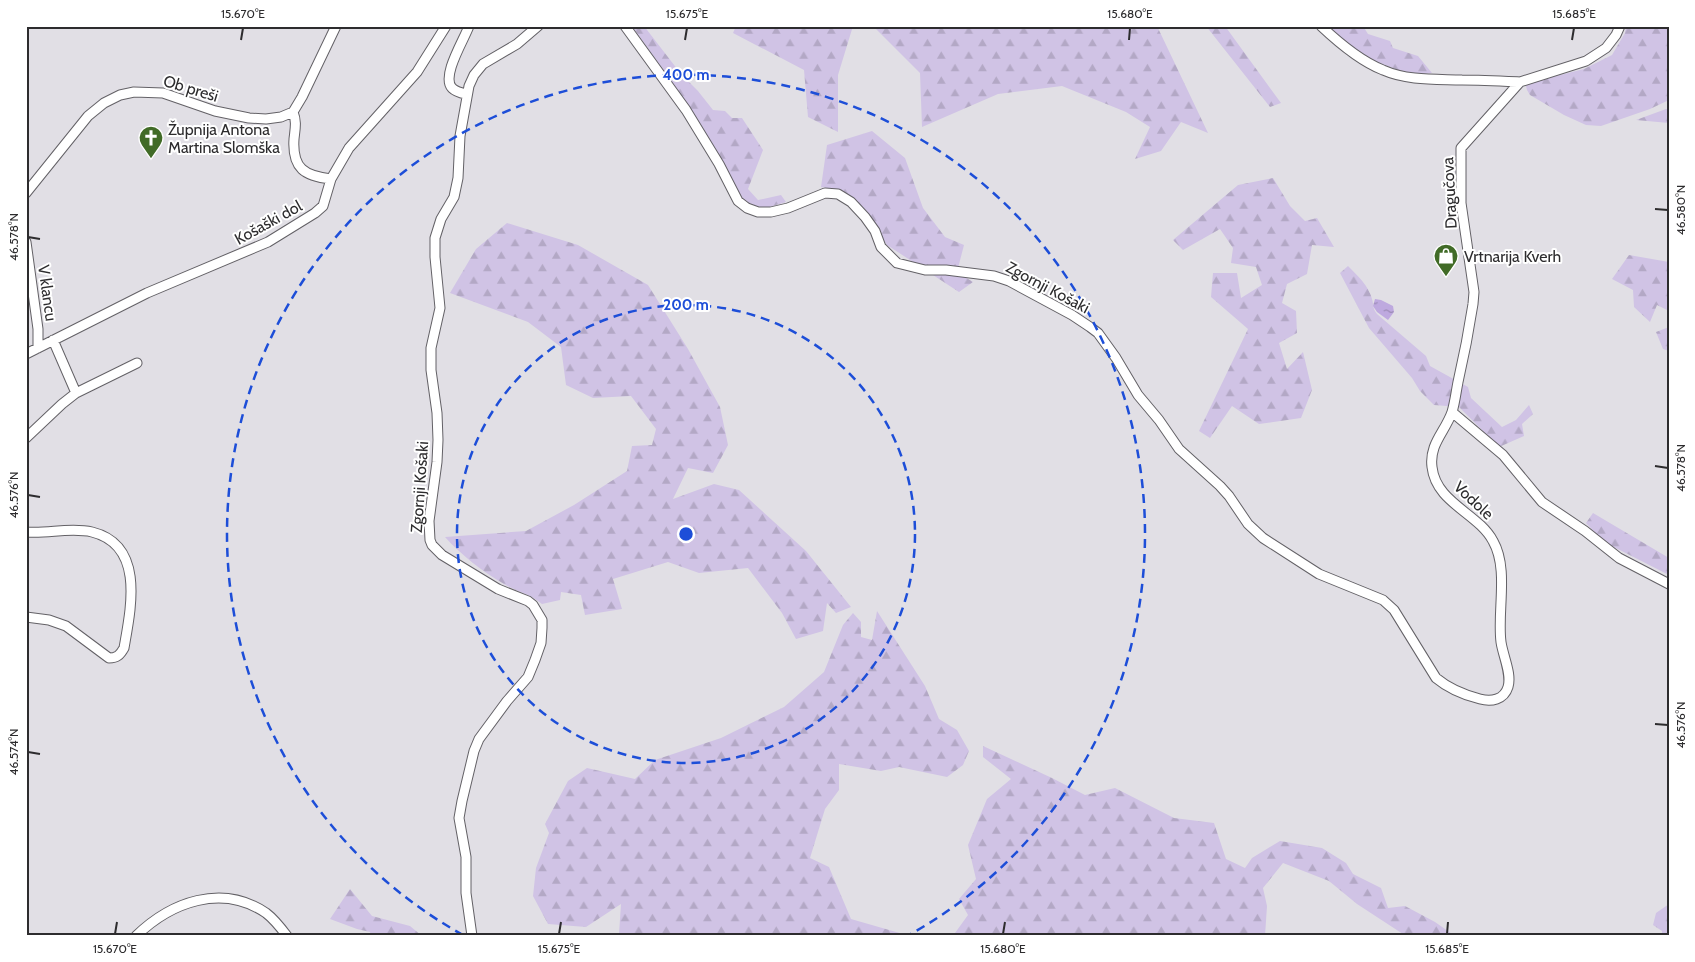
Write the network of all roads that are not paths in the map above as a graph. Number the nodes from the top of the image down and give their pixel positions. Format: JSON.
{"nodes":[{"id":1,"x":336,"y":26,"type":"edge"},
{"id":2,"x":446,"y":26,"type":"edge"},
{"id":3,"x":469,"y":26,"type":"edge"},
{"id":4,"x":538,"y":26,"type":"edge"},
{"id":5,"x":625,"y":26,"type":"edge"},
{"id":6,"x":1321,"y":26,"type":"edge"},
{"id":7,"x":1620,"y":26,"type":"edge"},
{"id":8,"x":1520,"y":82,"type":"junction"},
{"id":9,"x":466,"y":94,"type":"junction"},
{"id":10,"x":293,"y":112,"type":"junction"},
{"id":11,"x":331,"y":179,"type":"junction"},
{"id":12,"x":26,"y":193,"type":"edge"},
{"id":13,"x":26,"y":242,"type":"edge"},
{"id":14,"x":53,"y":340,"type":"junction"},
{"id":15,"x":38,"y":348,"type":"junction"},
{"id":16,"x":26,"y":354,"type":"edge"},
{"id":17,"x":137,"y":363,"type":"dead end"},
{"id":18,"x":76,"y":393,"type":"junction"},
{"id":19,"x":1452,"y":412,"type":"junction"},
{"id":20,"x":26,"y":438,"type":"edge"},
{"id":21,"x":26,"y":532,"type":"edge"},
{"id":22,"x":1669,"y":584,"type":"edge"},
{"id":23,"x":1357,"y":589,"type":"joint"},
{"id":24,"x":26,"y":617,"type":"edge"},
{"id":25,"x":136,"y":936,"type":"edge"},
{"id":26,"x":287,"y":936,"type":"edge"},
{"id":27,"x":472,"y":936,"type":"edge"}],
"edges":[{"from":1,"to":10,"type":"street"},
{"from":2,"to":11,"type":"street","name":"Košaški dol"},
{"from":3,"to":9,"type":"street"},
{"from":4,"to":9,"type":"street","name":"Zgornji Košaki"},
{"from":5,"to":23,"type":"street","name":"Zgornji Košaki"},
{"from":6,"to":8,"type":"street"},
{"from":7,"to":8,"type":"street"},
{"from":8,"to":19,"type":"street","name":"Dragučova"},
{"from":9,"to":27,"type":"street","name":"Zgornji Košaki"},
{"from":10,"to":11,"type":"street"},
{"from":10,"to":12,"type":"street","name":"Ob preši"},
{"from":11,"to":14,"type":"street","name":"Košaški dol"},
{"from":13,"to":15,"type":"street","name":"V klancu"},
{"from":14,"to":15,"type":"street","name":"Košaški dol"},
{"from":14,"to":18,"type":"street"},
{"from":15,"to":16,"type":"street","name":"Košaški dol"},
{"from":17,"to":18,"type":"street"},
{"from":18,"to":20,"type":"street"},
{"from":19,"to":22,"type":"street"},
{"from":19,"to":23,"type":"street","name":"Vodole"},
{"from":21,"to":24,"type":"street"},
{"from":25,"to":26,"type":"street"}]}
